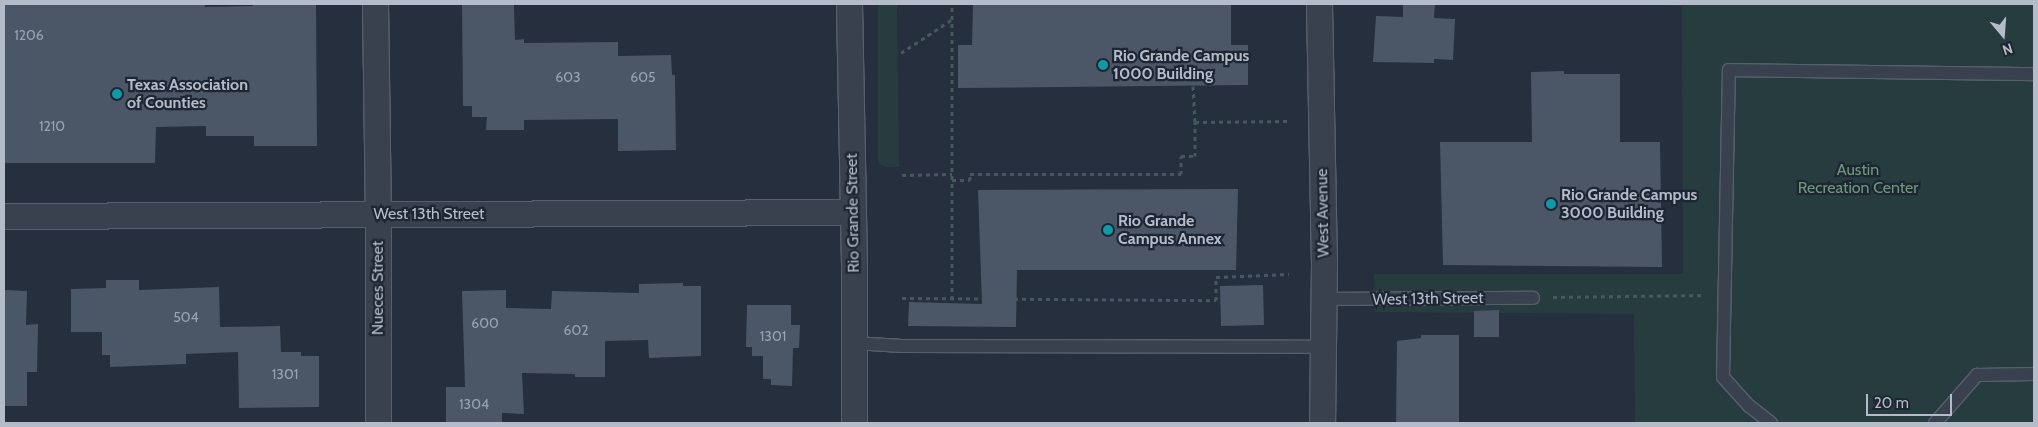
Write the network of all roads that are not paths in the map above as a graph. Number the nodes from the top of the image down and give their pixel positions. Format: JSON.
{"nodes":[{"id":1,"x":375,"y":4,"type":"edge"},
{"id":2,"x":849,"y":4,"type":"edge"},
{"id":3,"x":1319,"y":4,"type":"edge"},
{"id":4,"x":2034,"y":74,"type":"edge"},
{"id":5,"x":853,"y":212,"type":"junction"},
{"id":6,"x":378,"y":214,"type":"junction"},
{"id":7,"x":4,"y":216,"type":"edge"},
{"id":8,"x":1532,"y":298,"type":"road end"},
{"id":9,"x":1324,"y":299,"type":"junction"},
{"id":10,"x":854,"y":343,"type":"junction"},
{"id":11,"x":1324,"y":347,"type":"junction"},
{"id":12,"x":2034,"y":374,"type":"edge"},
{"id":13,"x":378,"y":423,"type":"edge"},
{"id":14,"x":854,"y":423,"type":"edge"},
{"id":15,"x":1322,"y":423,"type":"edge"},
{"id":16,"x":1771,"y":423,"type":"edge"},
{"id":17,"x":1935,"y":423,"type":"edge"}],
"edges":[{"from":1,"to":6,"type":"street","name":"Nueces Street"},
{"from":2,"to":5,"type":"street","name":"Rio Grande Street"},
{"from":3,"to":9,"type":"street","name":"West Avenue"},
{"from":4,"to":16,"type":"lane"},
{"from":5,"to":6,"type":"street","name":"West 13th Street"},
{"from":5,"to":10,"type":"street","name":"Rio Grande Street"},
{"from":6,"to":7,"type":"street","name":"West 13th Street"},
{"from":6,"to":13,"type":"street","name":"Nueces Street"},
{"from":8,"to":9,"type":"lane","name":"West 13th Street"},
{"from":9,"to":11,"type":"street","name":"West Avenue"},
{"from":10,"to":11,"type":"lane"},
{"from":10,"to":14,"type":"street","name":"Rio Grande Street"},
{"from":11,"to":15,"type":"street","name":"West Avenue"},
{"from":12,"to":17,"type":"lane"}]}
